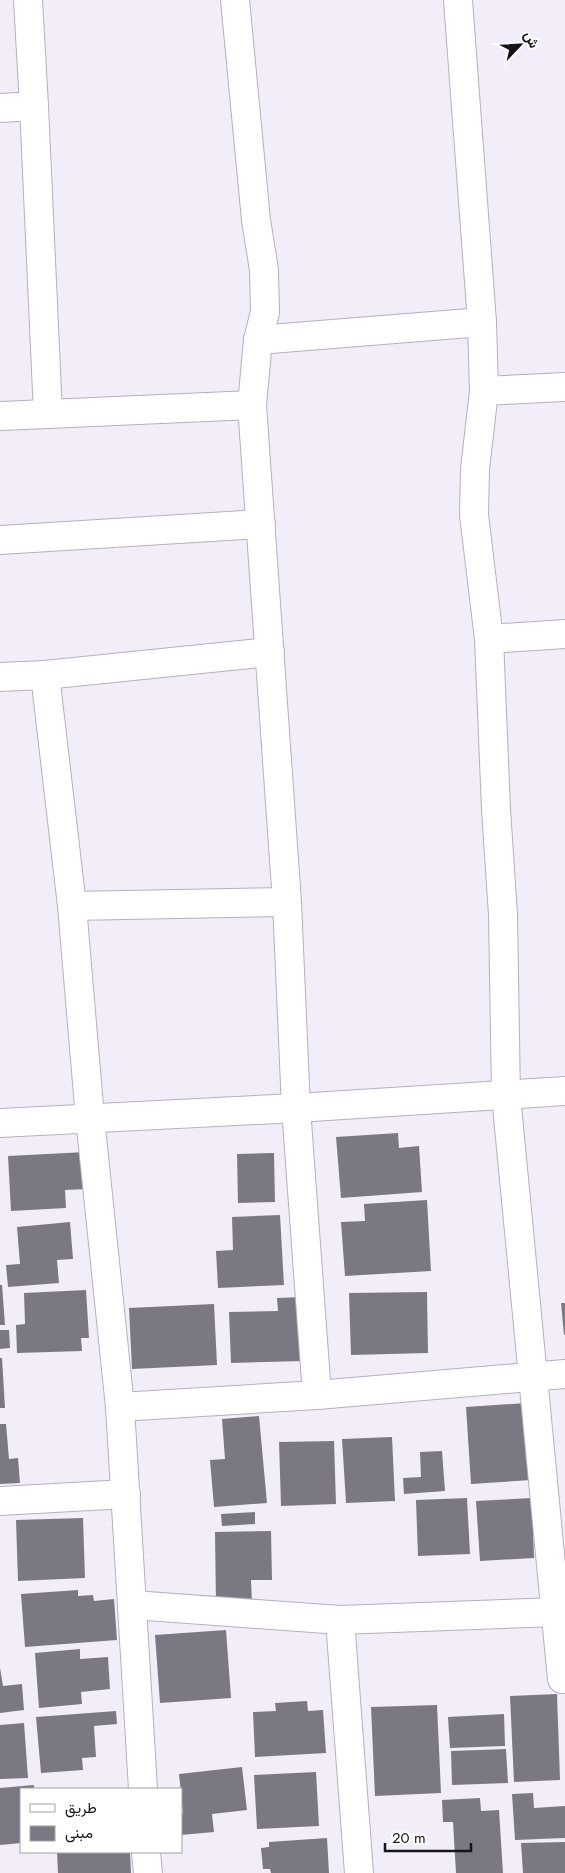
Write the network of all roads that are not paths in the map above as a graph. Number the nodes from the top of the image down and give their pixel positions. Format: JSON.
{"nodes":[{"id":1,"x":28,"y":0,"type":"edge"},
{"id":2,"x":235,"y":0,"type":"edge"},
{"id":3,"x":458,"y":0,"type":"edge"},
{"id":4,"x":34,"y":106,"type":"junction"},
{"id":5,"x":0,"y":108,"type":"edge"},
{"id":6,"x":482,"y":322,"type":"junction"},
{"id":7,"x":258,"y":340,"type":"junction"},
{"id":8,"x":565,"y":387,"type":"edge"},
{"id":9,"x":484,"y":391,"type":"junction"},
{"id":10,"x":252,"y":404,"type":"junction"},
{"id":11,"x":48,"y":414,"type":"junction"},
{"id":12,"x":0,"y":416,"type":"edge"},
{"id":13,"x":261,"y":524,"type":"junction"},
{"id":14,"x":0,"y":540,"type":"edge"},
{"id":15,"x":565,"y":634,"type":"edge"},
{"id":16,"x":489,"y":639,"type":"junction"},
{"id":17,"x":270,"y":652,"type":"junction"},
{"id":18,"x":45,"y":675,"type":"junction"},
{"id":19,"x":0,"y":677,"type":"edge"},
{"id":20,"x":287,"y":902,"type":"junction"},
{"id":21,"x":72,"y":906,"type":"junction"},
{"id":22,"x":565,"y":1091,"type":"edge"},
{"id":23,"x":506,"y":1096,"type":"junction"},
{"id":24,"x":296,"y":1108,"type":"junction"},
{"id":25,"x":90,"y":1118,"type":"junction"},
{"id":26,"x":0,"y":1123,"type":"edge"},
{"id":27,"x":565,"y":1374,"type":"edge"},
{"id":28,"x":533,"y":1375,"type":"junction"},
{"id":29,"x":317,"y":1395,"type":"junction"},
{"id":30,"x":120,"y":1407,"type":"junction"},
{"id":31,"x":126,"y":1494,"type":"junction"},
{"id":32,"x":0,"y":1501,"type":"edge"},
{"id":33,"x":133,"y":1605,"type":"junction"},
{"id":34,"x":556,"y":1612,"type":"junction"},
{"id":35,"x":340,"y":1620,"type":"junction"},
{"id":36,"x":565,"y":1679,"type":"edge"},
{"id":37,"x":143,"y":1788,"type":"edge"},
{"id":38,"x":146,"y":1853,"type":"edge"},
{"id":39,"x":148,"y":1873,"type":"edge"},
{"id":40,"x":359,"y":1873,"type":"edge"}],
"edges":[{"from":1,"to":4,"type":"street"},
{"from":2,"to":7,"type":"street"},
{"from":3,"to":6,"type":"street"},
{"from":4,"to":5,"type":"street"},
{"from":4,"to":11,"type":"street"},
{"from":6,"to":7,"type":"street"},
{"from":6,"to":9,"type":"street"},
{"from":7,"to":10,"type":"street"},
{"from":8,"to":9,"type":"street"},
{"from":9,"to":16,"type":"street"},
{"from":10,"to":11,"type":"street"},
{"from":10,"to":13,"type":"street"},
{"from":11,"to":12,"type":"street"},
{"from":13,"to":14,"type":"street"},
{"from":13,"to":17,"type":"street"},
{"from":15,"to":16,"type":"street"},
{"from":16,"to":23,"type":"street"},
{"from":17,"to":18,"type":"street"},
{"from":17,"to":20,"type":"street"},
{"from":18,"to":19,"type":"street"},
{"from":18,"to":21,"type":"street"},
{"from":20,"to":21,"type":"street"},
{"from":20,"to":24,"type":"street"},
{"from":21,"to":25,"type":"street"},
{"from":22,"to":23,"type":"street"},
{"from":23,"to":24,"type":"street"},
{"from":23,"to":28,"type":"street"},
{"from":24,"to":25,"type":"street"},
{"from":24,"to":29,"type":"street"},
{"from":25,"to":26,"type":"street"},
{"from":25,"to":30,"type":"street"},
{"from":27,"to":28,"type":"street"},
{"from":28,"to":29,"type":"street"},
{"from":28,"to":34,"type":"street"},
{"from":29,"to":30,"type":"street"},
{"from":30,"to":31,"type":"street"},
{"from":31,"to":32,"type":"street"},
{"from":31,"to":33,"type":"street"},
{"from":33,"to":35,"type":"street"},
{"from":33,"to":37,"type":"street"},
{"from":34,"to":35,"type":"street"},
{"from":34,"to":36,"type":"street"},
{"from":35,"to":40,"type":"street"},
{"from":38,"to":39,"type":"street"}]}
